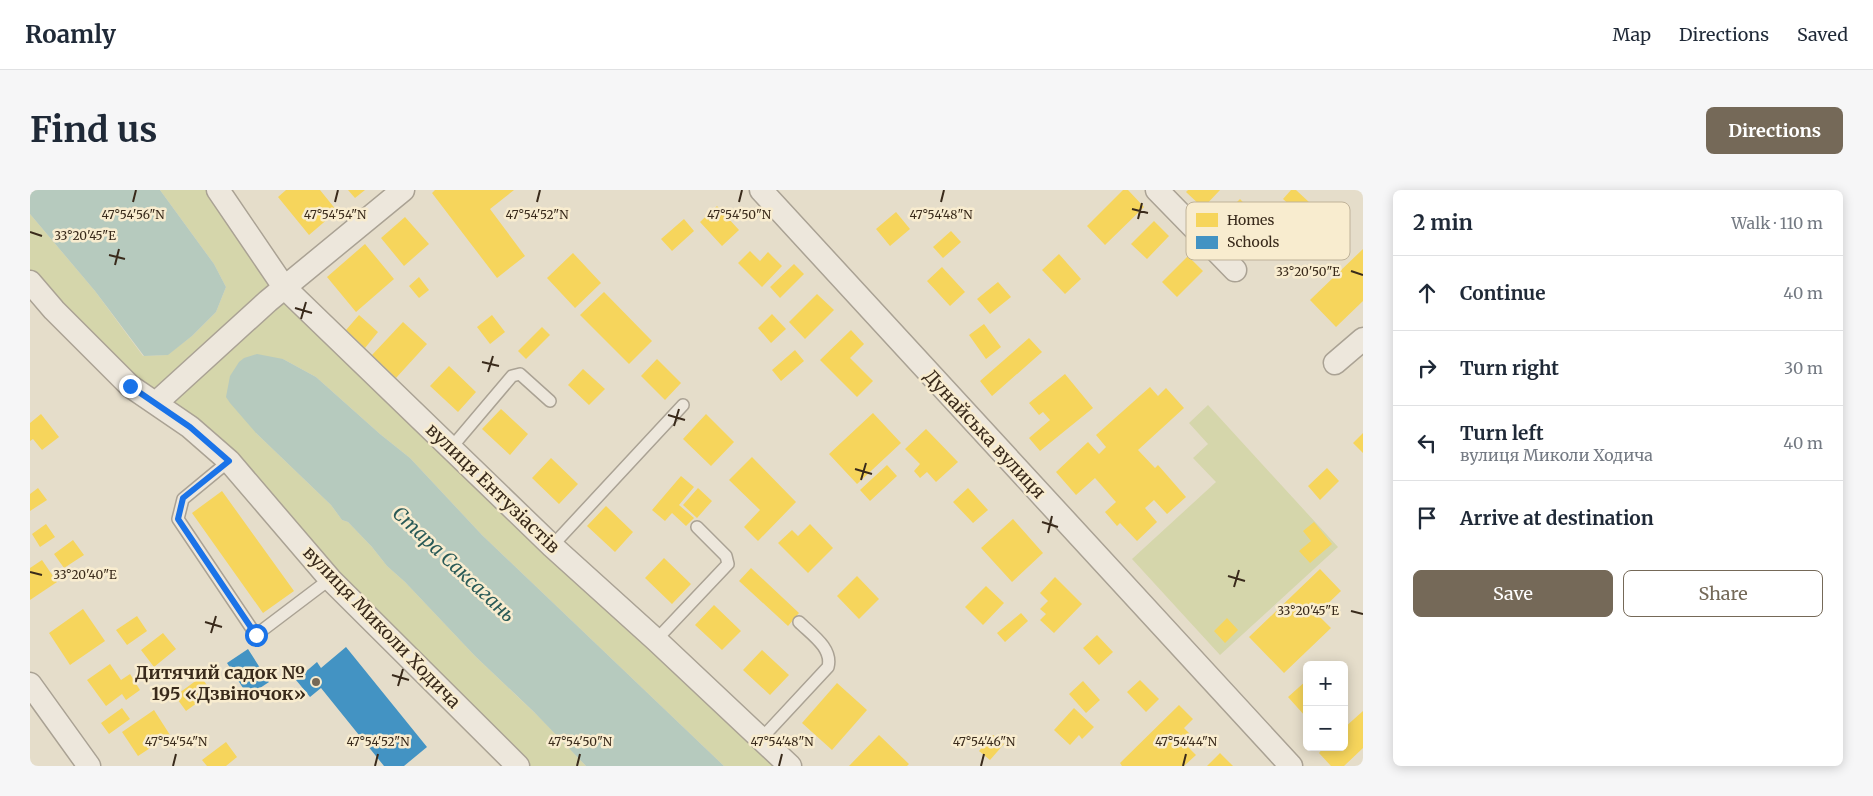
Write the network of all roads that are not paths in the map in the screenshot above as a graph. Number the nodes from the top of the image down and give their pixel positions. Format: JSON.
{"nodes":[{"id":1,"x":218,"y":190,"type":"edge"},
{"id":2,"x":761,"y":190,"type":"edge"},
{"id":3,"x":1158,"y":190,"type":"edge"},
{"id":4,"x":401,"y":192,"type":"edge"},
{"id":5,"x":1186,"y":219,"type":"edge"},
{"id":6,"x":1224,"y":260,"type":"edge"},
{"id":7,"x":1234,"y":270,"type":"dead end"},
{"id":8,"x":30,"y":282,"type":"edge"},
{"id":9,"x":284,"y":287,"type":"junction"},
{"id":10,"x":1363,"y":339,"type":"edge"},
{"id":11,"x":1335,"y":363,"type":"dead end"},
{"id":12,"x":550,"y":401,"type":"dead end"},
{"id":13,"x":156,"y":403,"type":"junction"},
{"id":14,"x":683,"y":405,"type":"dead end"},
{"id":15,"x":451,"y":448,"type":"junction"},
{"id":16,"x":229,"y":461,"type":"junction"},
{"id":17,"x":697,"y":527,"type":"dead end"},
{"id":18,"x":552,"y":546,"type":"junction"},
{"id":19,"x":330,"y":579,"type":"junction"},
{"id":20,"x":799,"y":622,"type":"dead end"},
{"id":21,"x":656,"y":640,"type":"junction"},
{"id":22,"x":30,"y":684,"type":"edge"},
{"id":23,"x":761,"y":739,"type":"junction"},
{"id":24,"x":89,"y":766,"type":"edge"},
{"id":25,"x":518,"y":766,"type":"edge"},
{"id":26,"x":790,"y":766,"type":"edge"},
{"id":27,"x":1291,"y":766,"type":"edge"}],
"edges":[{"from":1,"to":9,"type":"street","name":"вулиця Ентузіастів"},
{"from":2,"to":27,"type":"street","name":"Дунайська вулиця"},
{"from":3,"to":5,"type":"street"},
{"from":4,"to":9,"type":"street"},
{"from":6,"to":7,"type":"street"},
{"from":8,"to":13,"type":"street","name":"вулиця Миколи Ходича"},
{"from":9,"to":13,"type":"street"},
{"from":9,"to":15,"type":"street","name":"вулиця Ентузіастів"},
{"from":10,"to":11,"type":"street"},
{"from":12,"to":15,"type":"lane"},
{"from":13,"to":16,"type":"street","name":"вулиця Миколи Ходича"},
{"from":14,"to":18,"type":"lane"},
{"from":15,"to":18,"type":"street","name":"вулиця Ентузіастів"},
{"from":16,"to":19,"type":"street","name":"вулиця Миколи Ходича"},
{"from":16,"to":19,"type":"lane"},
{"from":17,"to":21,"type":"lane"},
{"from":18,"to":21,"type":"street","name":"вулиця Ентузіастів"},
{"from":19,"to":25,"type":"street","name":"вулиця Миколи Ходича"},
{"from":20,"to":23,"type":"lane"},
{"from":21,"to":23,"type":"street","name":"вулиця Ентузіастів"},
{"from":22,"to":24,"type":"street"},
{"from":23,"to":26,"type":"street","name":"вулиця Ентузіастів"}]}
